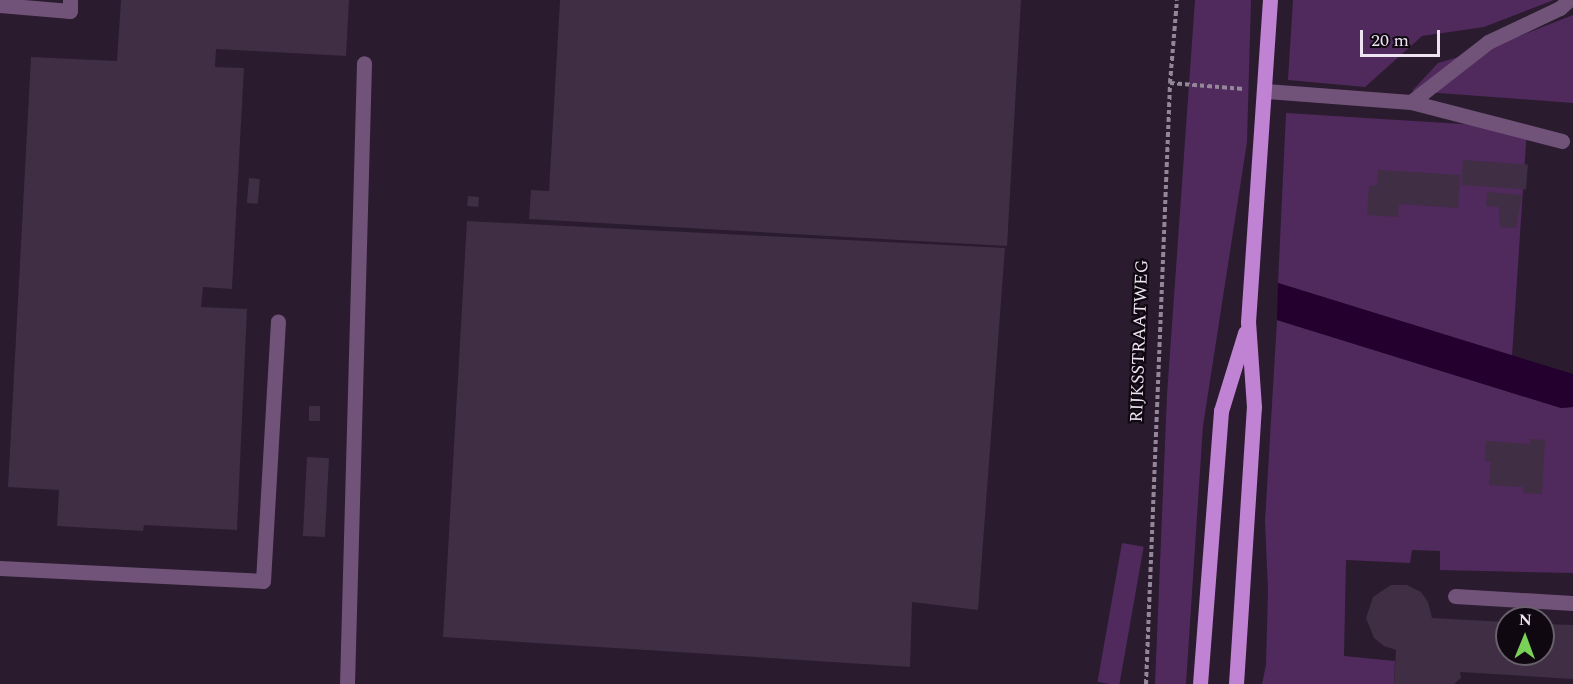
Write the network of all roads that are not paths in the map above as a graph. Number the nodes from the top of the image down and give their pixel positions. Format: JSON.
{"nodes":[{"id":1,"x":70,"y":0,"type":"edge"},
{"id":2,"x":1270,"y":0,"type":"edge"},
{"id":3,"x":1569,"y":0,"type":"edge"},
{"id":4,"x":0,"y":5,"type":"edge"},
{"id":5,"x":364,"y":63,"type":"dead end"},
{"id":6,"x":1265,"y":91,"type":"junction"},
{"id":7,"x":1411,"y":102,"type":"junction"},
{"id":8,"x":1562,"y":141,"type":"dead end"},
{"id":9,"x":278,"y":321,"type":"dead end"},
{"id":10,"x":1248,"y":322,"type":"junction"},
{"id":11,"x":0,"y":568,"type":"edge"},
{"id":12,"x":1455,"y":596,"type":"dead end"},
{"id":13,"x":1573,"y":603,"type":"edge"},
{"id":14,"x":347,"y":684,"type":"edge"},
{"id":15,"x":1200,"y":684,"type":"edge"},
{"id":16,"x":1236,"y":684,"type":"edge"}],
"edges":[{"from":1,"to":4,"type":"lane"},
{"from":2,"to":6,"type":"main road"},
{"from":3,"to":7,"type":"lane"},
{"from":5,"to":14,"type":"lane"},
{"from":6,"to":7,"type":"lane"},
{"from":6,"to":10,"type":"main road"},
{"from":7,"to":8,"type":"lane"},
{"from":9,"to":11,"type":"lane"},
{"from":10,"to":15,"type":"main road"},
{"from":10,"to":16,"type":"main road"},
{"from":12,"to":13,"type":"lane"}]}
